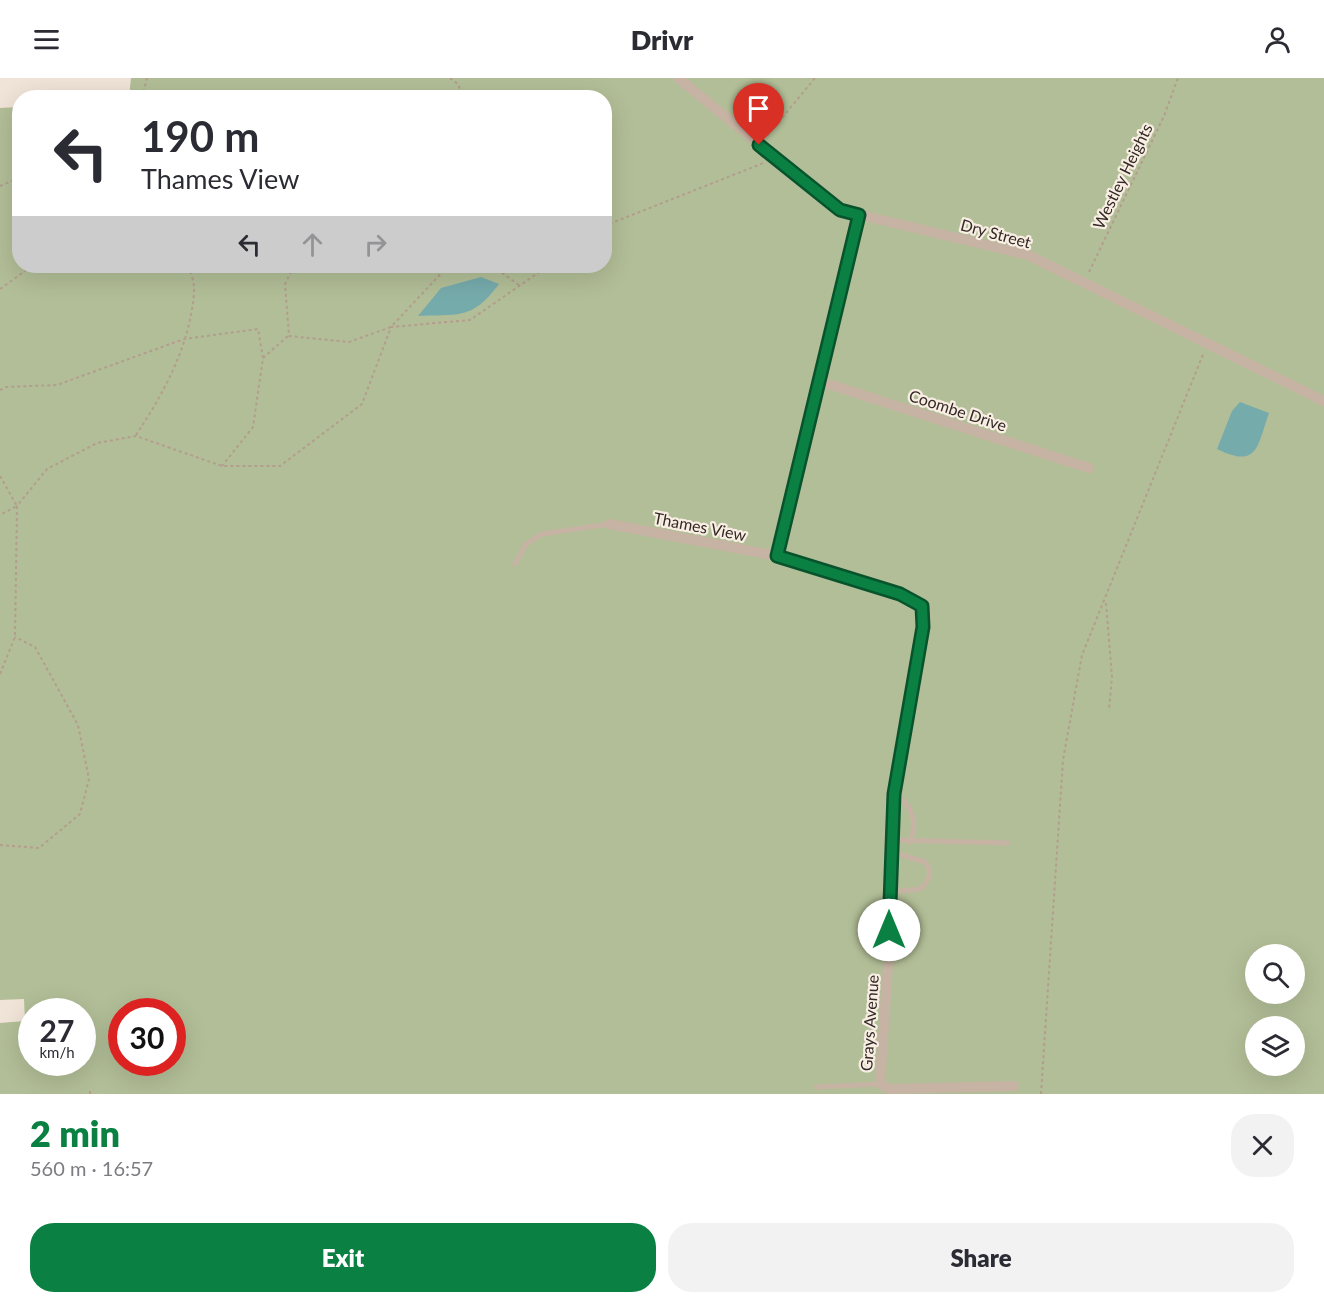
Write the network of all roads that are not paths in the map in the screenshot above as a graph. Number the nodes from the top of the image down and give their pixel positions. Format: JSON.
{"nodes":[{"id":1,"x":678,"y":78,"type":"edge"},
{"id":2,"x":859,"y":215,"type":"junction"},
{"id":3,"x":819,"y":381,"type":"junction"},
{"id":4,"x":1324,"y":401,"type":"edge"},
{"id":5,"x":1089,"y":468,"type":"dead end"},
{"id":6,"x":609,"y":524,"type":"joint"},
{"id":7,"x":777,"y":556,"type":"junction"},
{"id":8,"x":515,"y":564,"type":"dead end"},
{"id":9,"x":922,"y":606,"type":"joint"},
{"id":10,"x":894,"y":794,"type":"junction"},
{"id":11,"x":891,"y":840,"type":"junction"},
{"id":12,"x":909,"y":842,"type":"junction"},
{"id":13,"x":1008,"y":843,"type":"dead end"},
{"id":14,"x":890,"y":851,"type":"junction"},
{"id":15,"x":889,"y":891,"type":"junction"},
{"id":16,"x":880,"y":1084,"type":"junction"},
{"id":17,"x":1014,"y":1086,"type":"dead end"},
{"id":18,"x":816,"y":1087,"type":"dead end"}],
"edges":[{"from":1,"to":2,"type":"street","name":"Dry Street"},
{"from":2,"to":3,"type":"street"},
{"from":2,"to":4,"type":"street","name":"Dry Street"},
{"from":3,"to":5,"type":"street","name":"Coombe Drive"},
{"from":3,"to":7,"type":"street"},
{"from":6,"to":7,"type":"street","name":"Thames View"},
{"from":6,"to":8,"type":"lane"},
{"from":7,"to":9,"type":"street","name":"Thames View"},
{"from":9,"to":10,"type":"street","name":"Grays Avenue"},
{"from":10,"to":11,"type":"street","name":"Grays Avenue"},
{"from":10,"to":12,"type":"lane"},
{"from":11,"to":12,"type":"lane"},
{"from":11,"to":14,"type":"street","name":"Grays Avenue"},
{"from":12,"to":13,"type":"lane"},
{"from":14,"to":15,"type":"street","name":"Grays Avenue"},
{"from":14,"to":15,"type":"lane"},
{"from":15,"to":16,"type":"street","name":"Grays Avenue"},
{"from":16,"to":17,"type":"street"},
{"from":16,"to":18,"type":"lane"}]}
